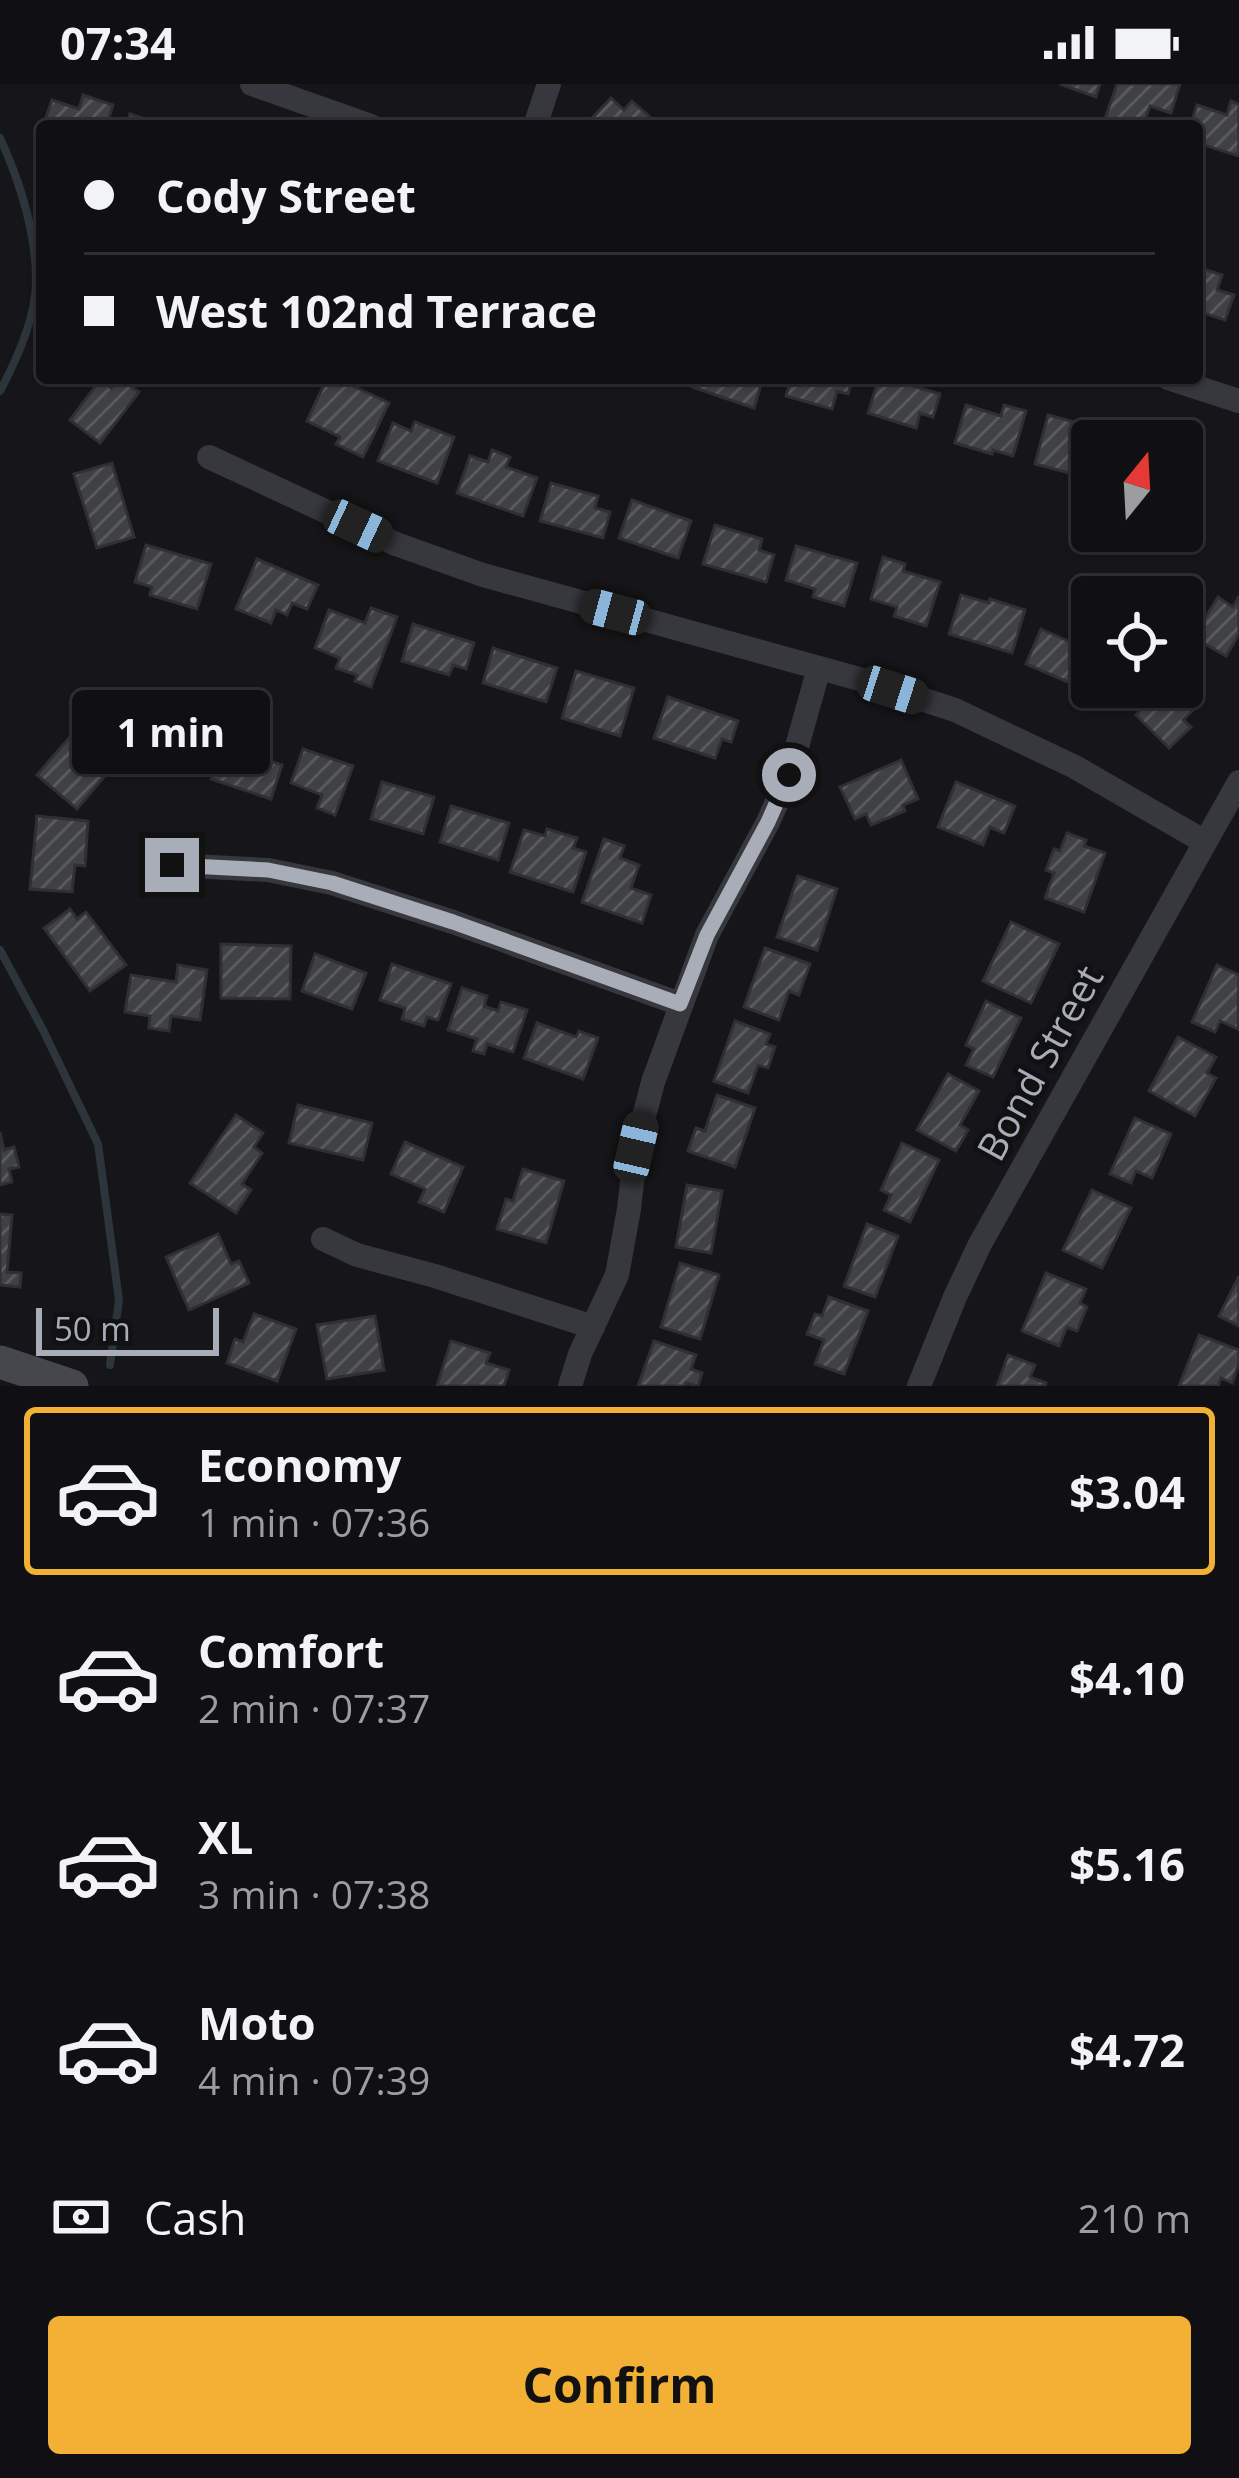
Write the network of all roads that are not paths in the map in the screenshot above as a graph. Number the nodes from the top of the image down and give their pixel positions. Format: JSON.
{"nodes":[{"id":1,"x":252,"y":84,"type":"edge"},
{"id":2,"x":549,"y":84,"type":"edge"},
{"id":3,"x":354,"y":120,"type":"edge"},
{"id":4,"x":538,"y":120,"type":"edge"},
{"id":5,"x":1187,"y":384,"type":"edge"},
{"id":6,"x":1239,"y":401,"type":"edge"},
{"id":7,"x":209,"y":457,"type":"dead end"},
{"id":8,"x":819,"y":668,"type":"junction"},
{"id":9,"x":1239,"y":782,"type":"edge"},
{"id":10,"x":1205,"y":842,"type":"junction"},
{"id":11,"x":172,"y":865,"type":"dead end"},
{"id":12,"x":680,"y":1004,"type":"junction"},
{"id":13,"x":323,"y":1239,"type":"dead end"},
{"id":14,"x":593,"y":1327,"type":"junction"},
{"id":15,"x":0,"y":1362,"type":"edge"},
{"id":16,"x":72,"y":1386,"type":"edge"},
{"id":17,"x":570,"y":1386,"type":"edge"},
{"id":18,"x":920,"y":1386,"type":"edge"}],
"edges":[{"from":1,"to":3,"type":"street"},
{"from":2,"to":4,"type":"street"},
{"from":5,"to":6,"type":"street"},
{"from":7,"to":8,"type":"street"},
{"from":8,"to":10,"type":"street"},
{"from":8,"to":12,"type":"street"},
{"from":9,"to":10,"type":"street","name":"Bond Street"},
{"from":10,"to":18,"type":"street","name":"Bond Street"},
{"from":11,"to":12,"type":"street"},
{"from":12,"to":14,"type":"street"},
{"from":13,"to":14,"type":"street"},
{"from":14,"to":17,"type":"street"},
{"from":15,"to":16,"type":"main road"}]}
